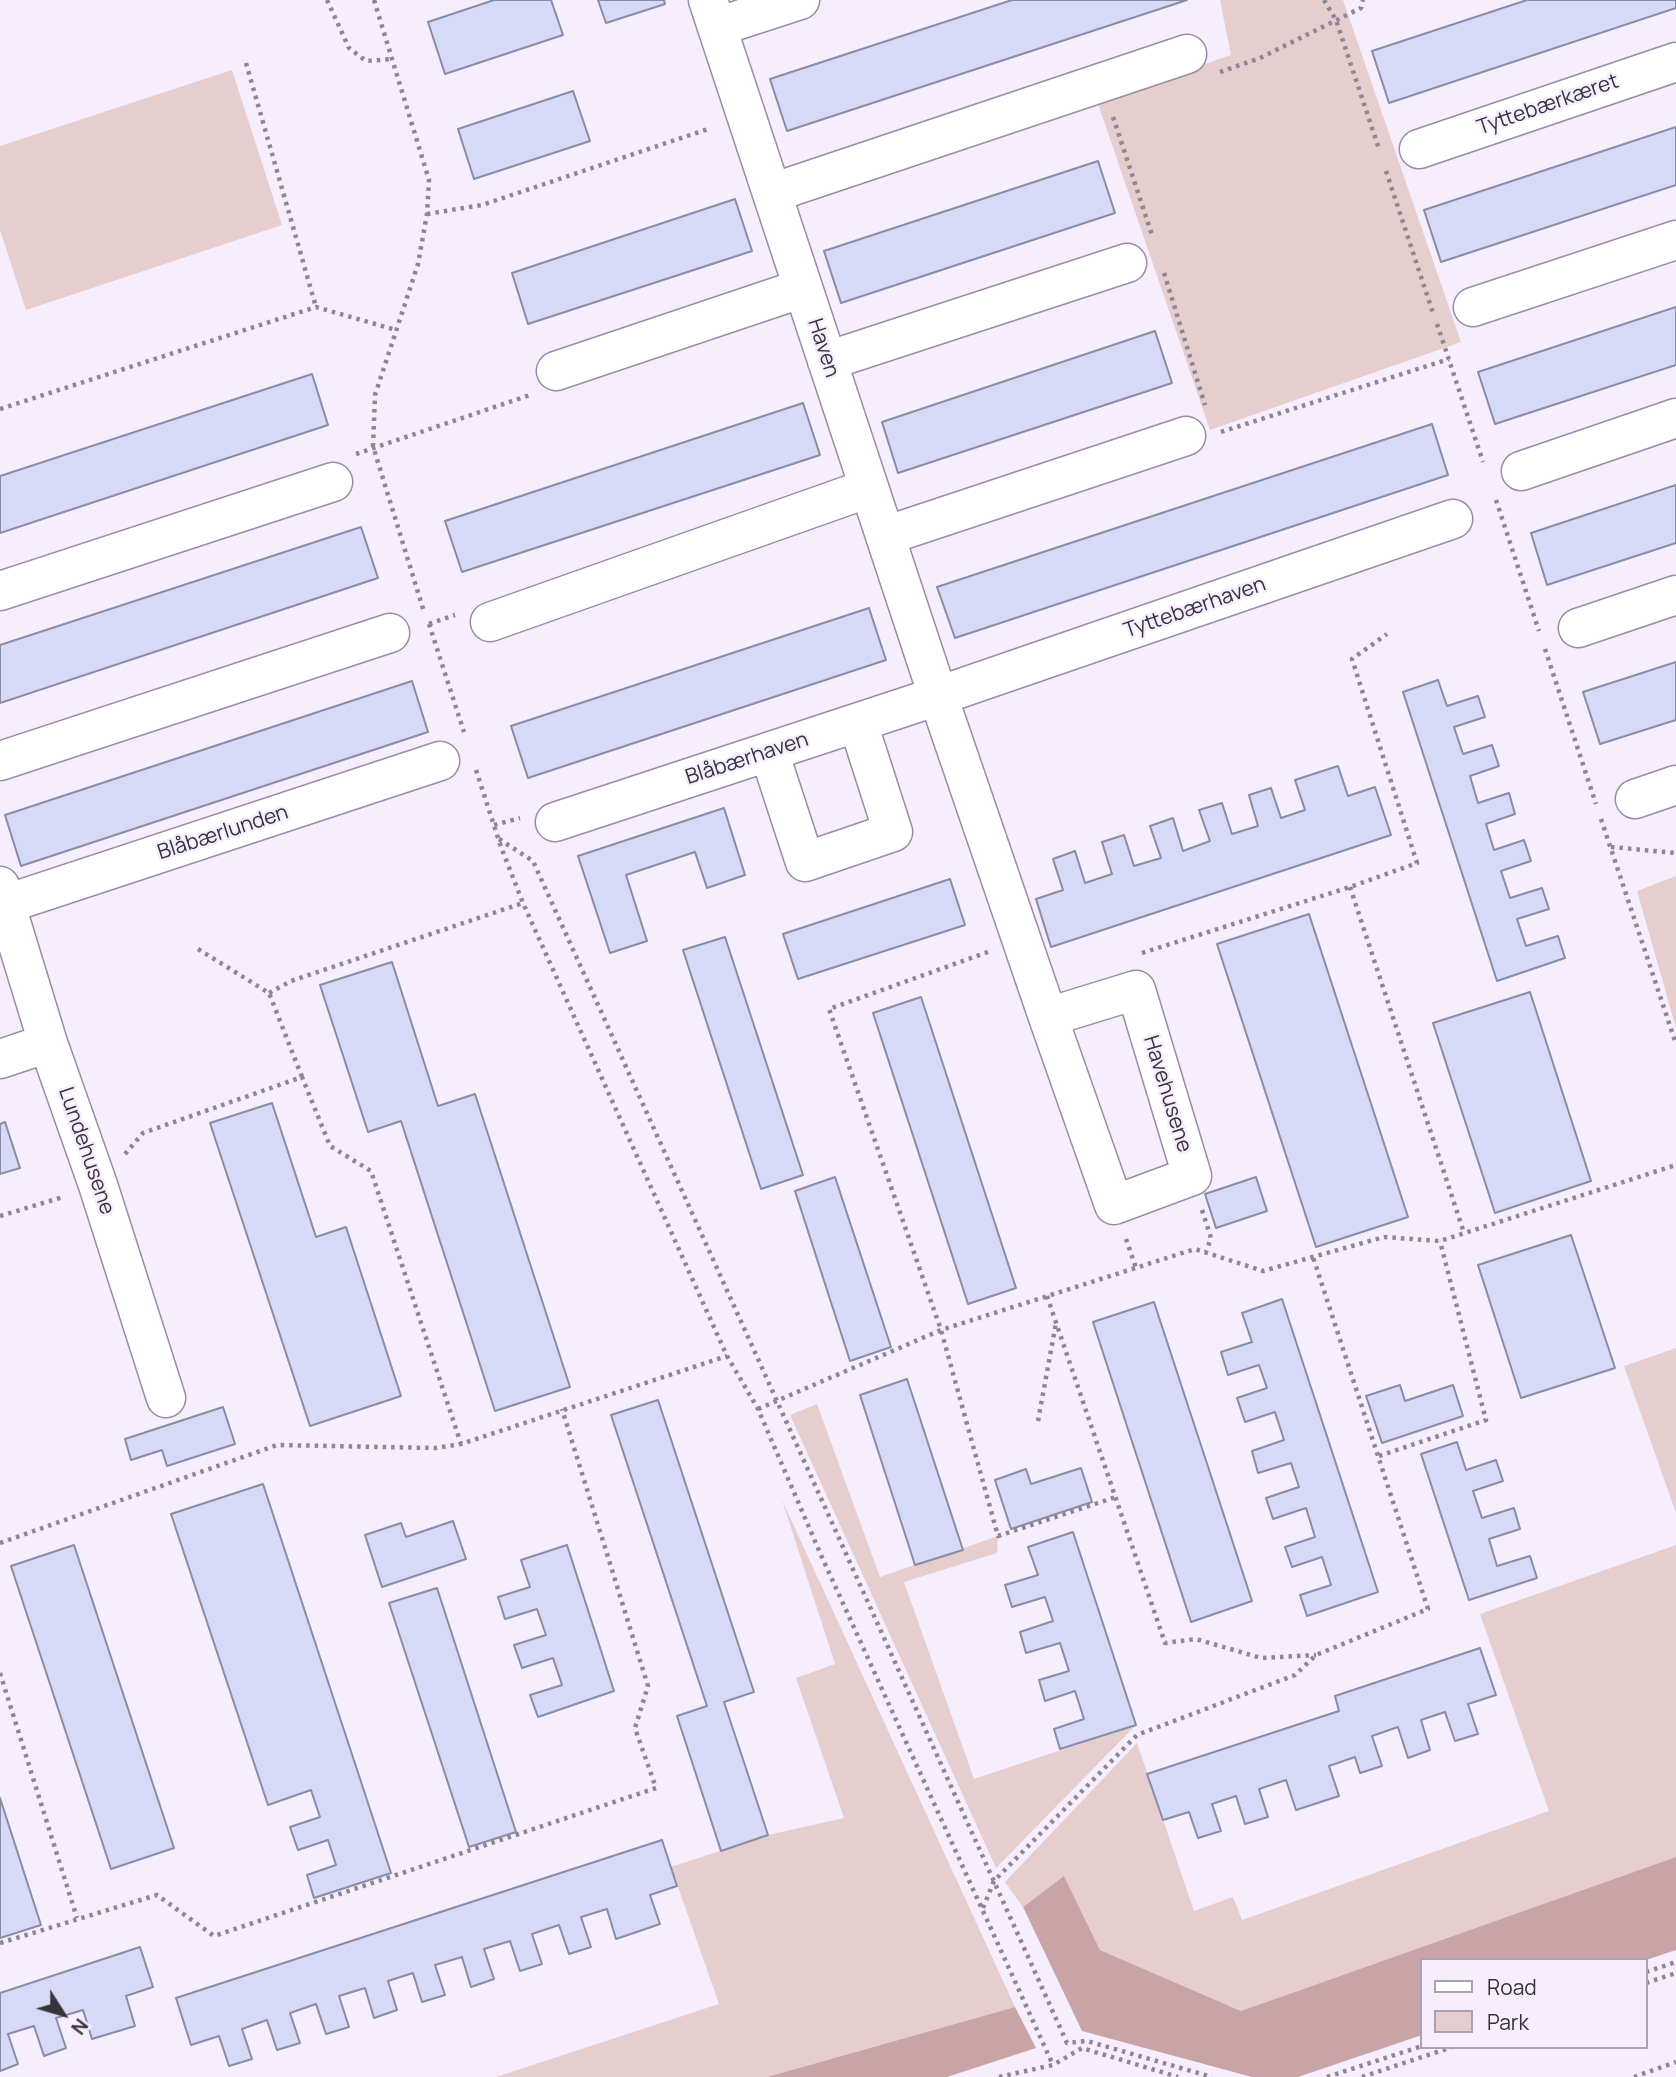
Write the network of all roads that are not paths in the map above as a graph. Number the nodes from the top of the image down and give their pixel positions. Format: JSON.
{"nodes":[{"id":1,"x":800,"y":0,"type":"edge"},
{"id":2,"x":713,"y":14,"type":"edge"},
{"id":3,"x":1676,"y":62,"type":"edge"},
{"id":4,"x":1199,"y":65,"type":"road end"},
{"id":5,"x":1419,"y":149,"type":"dead end"},
{"id":6,"x":772,"y":193,"type":"junction"},
{"id":7,"x":1676,"y":240,"type":"edge"},
{"id":8,"x":1148,"y":258,"type":"road end"},
{"id":9,"x":803,"y":288,"type":"junction"},
{"id":10,"x":1473,"y":307,"type":"dead end"},
{"id":11,"x":827,"y":361,"type":"junction"},
{"id":12,"x":556,"y":371,"type":"road end"},
{"id":13,"x":1676,"y":418,"type":"edge"},
{"id":14,"x":1202,"y":427,"type":"road end"},
{"id":15,"x":1501,"y":481,"type":"road end"},
{"id":16,"x":333,"y":482,"type":"road end"},
{"id":17,"x":869,"y":488,"type":"junction"},
{"id":18,"x":1453,"y":519,"type":"dead end"},
{"id":19,"x":885,"y":536,"type":"junction"},
{"id":20,"x":0,"y":591,"type":"edge"},
{"id":21,"x":1676,"y":595,"type":"edge"},
{"id":22,"x":490,"y":622,"type":"dead end"},
{"id":23,"x":1578,"y":628,"type":"dead end"},
{"id":24,"x":390,"y":633,"type":"dead end"},
{"id":25,"x":938,"y":696,"type":"junction"},
{"id":26,"x":858,"y":723,"type":"junction"},
{"id":27,"x":459,"y":751,"type":"road end"},
{"id":28,"x":769,"y":752,"type":"junction"},
{"id":29,"x":0,"y":761,"type":"edge"},
{"id":30,"x":1676,"y":785,"type":"edge"},
{"id":31,"x":1634,"y":799,"type":"dead end"},
{"id":32,"x":555,"y":822,"type":"dead end"},
{"id":33,"x":5,"y":916,"type":"edge"},
{"id":34,"x":1048,"y":1017,"type":"junction"},
{"id":35,"x":48,"y":1043,"type":"junction"},
{"id":36,"x":0,"y":1059,"type":"edge"},
{"id":37,"x":166,"y":1398,"type":"dead end"}],
"edges":[{"from":1,"to":2,"type":"street"},
{"from":2,"to":6,"type":"street","name":"Haven"},
{"from":3,"to":5,"type":"street","name":"Tyttebærkæret"},
{"from":4,"to":6,"type":"street"},
{"from":6,"to":9,"type":"street","name":"Haven"},
{"from":7,"to":10,"type":"street"},
{"from":8,"to":11,"type":"street"},
{"from":9,"to":11,"type":"street","name":"Haven"},
{"from":9,"to":12,"type":"street"},
{"from":11,"to":17,"type":"street","name":"Haven"},
{"from":13,"to":15,"type":"street"},
{"from":14,"to":19,"type":"street"},
{"from":16,"to":20,"type":"street"},
{"from":17,"to":19,"type":"street","name":"Haven"},
{"from":17,"to":22,"type":"street"},
{"from":18,"to":25,"type":"street","name":"Tyttebærhaven"},
{"from":19,"to":25,"type":"street","name":"Haven"},
{"from":21,"to":23,"type":"street"},
{"from":24,"to":29,"type":"street"},
{"from":25,"to":26,"type":"street","name":"Blåbærhaven"},
{"from":25,"to":34,"type":"street","name":"Havehusene"},
{"from":26,"to":28,"type":"street","name":"Blåbærhaven"},
{"from":26,"to":28,"type":"street"},
{"from":27,"to":33,"type":"street","name":"Blåbærlunden"},
{"from":28,"to":32,"type":"street","name":"Blåbærhaven"},
{"from":30,"to":31,"type":"street"},
{"from":33,"to":35,"type":"street","name":"Lundehusene"},
{"from":34,"to":34,"type":"street","name":"Havehusene"},
{"from":35,"to":36,"type":"street"},
{"from":35,"to":37,"type":"street","name":"Lundehusene"}]}
